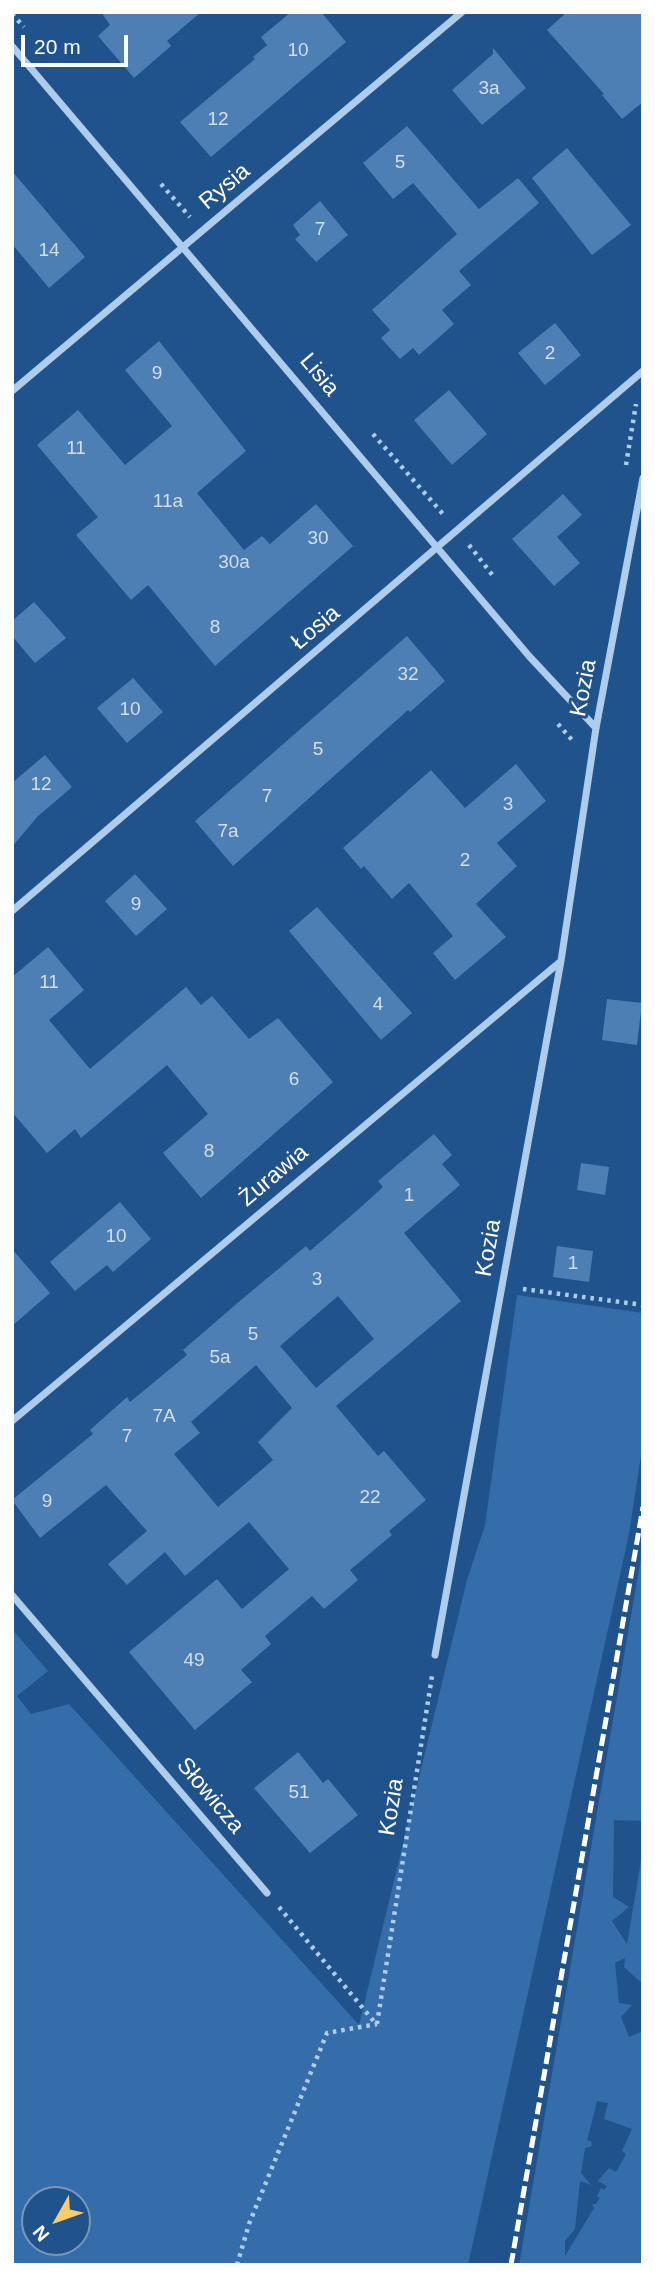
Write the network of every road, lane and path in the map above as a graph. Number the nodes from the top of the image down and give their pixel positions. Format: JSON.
{"nodes":[{"id":1,"x":462,"y":12,"type":"edge"},
{"id":2,"x":12,"y":46,"type":"edge"},
{"id":3,"x":182,"y":246,"type":"junction"},
{"id":4,"x":643,"y":371,"type":"edge"},
{"id":5,"x":12,"y":391,"type":"edge"},
{"id":6,"x":643,"y":478,"type":"edge"},
{"id":7,"x":440,"y":548,"type":"junction"},
{"id":8,"x":558,"y":723,"type":"dead end"},
{"id":9,"x":596,"y":728,"type":"junction"},
{"id":10,"x":575,"y":743,"type":"dead end"},
{"id":11,"x":12,"y":911,"type":"edge"},
{"id":12,"x":561,"y":961,"type":"junction"},
{"id":13,"x":502,"y":1286,"type":"junction"},
{"id":14,"x":643,"y":1305,"type":"edge"},
{"id":15,"x":12,"y":1421,"type":"edge"},
{"id":16,"x":12,"y":1595,"type":"edge"},
{"id":17,"x":435,"y":1655,"type":"joint"},
{"id":18,"x":267,"y":1893,"type":"joint"},
{"id":19,"x":377,"y":2024,"type":"junction"},
{"id":20,"x":237,"y":2265,"type":"edge"}],
"edges":[{"from":1,"to":3,"type":"street","name":"Rysia"},
{"from":2,"to":3,"type":"street","name":"Lisia"},
{"from":3,"to":5,"type":"street","name":"Rysia"},
{"from":3,"to":7,"type":"street","name":"Lisia"},
{"from":4,"to":7,"type":"street","name":"Łosia"},
{"from":6,"to":9,"type":"street","name":"Kozia"},
{"from":7,"to":9,"type":"street","name":"Lisia"},
{"from":7,"to":11,"type":"street","name":"Łosia"},
{"from":8,"to":10,"type":"path"},
{"from":9,"to":12,"type":"street","name":"Kozia"},
{"from":12,"to":13,"type":"street","name":"Kozia"},
{"from":12,"to":15,"type":"street","name":"Żurawia"},
{"from":13,"to":14,"type":"path"},
{"from":13,"to":17,"type":"street","name":"Kozia"},
{"from":16,"to":18,"type":"street","name":"Słowicza"},
{"from":17,"to":19,"type":"path","name":"Kozia"},
{"from":18,"to":19,"type":"path"},
{"from":19,"to":20,"type":"path"}]}
